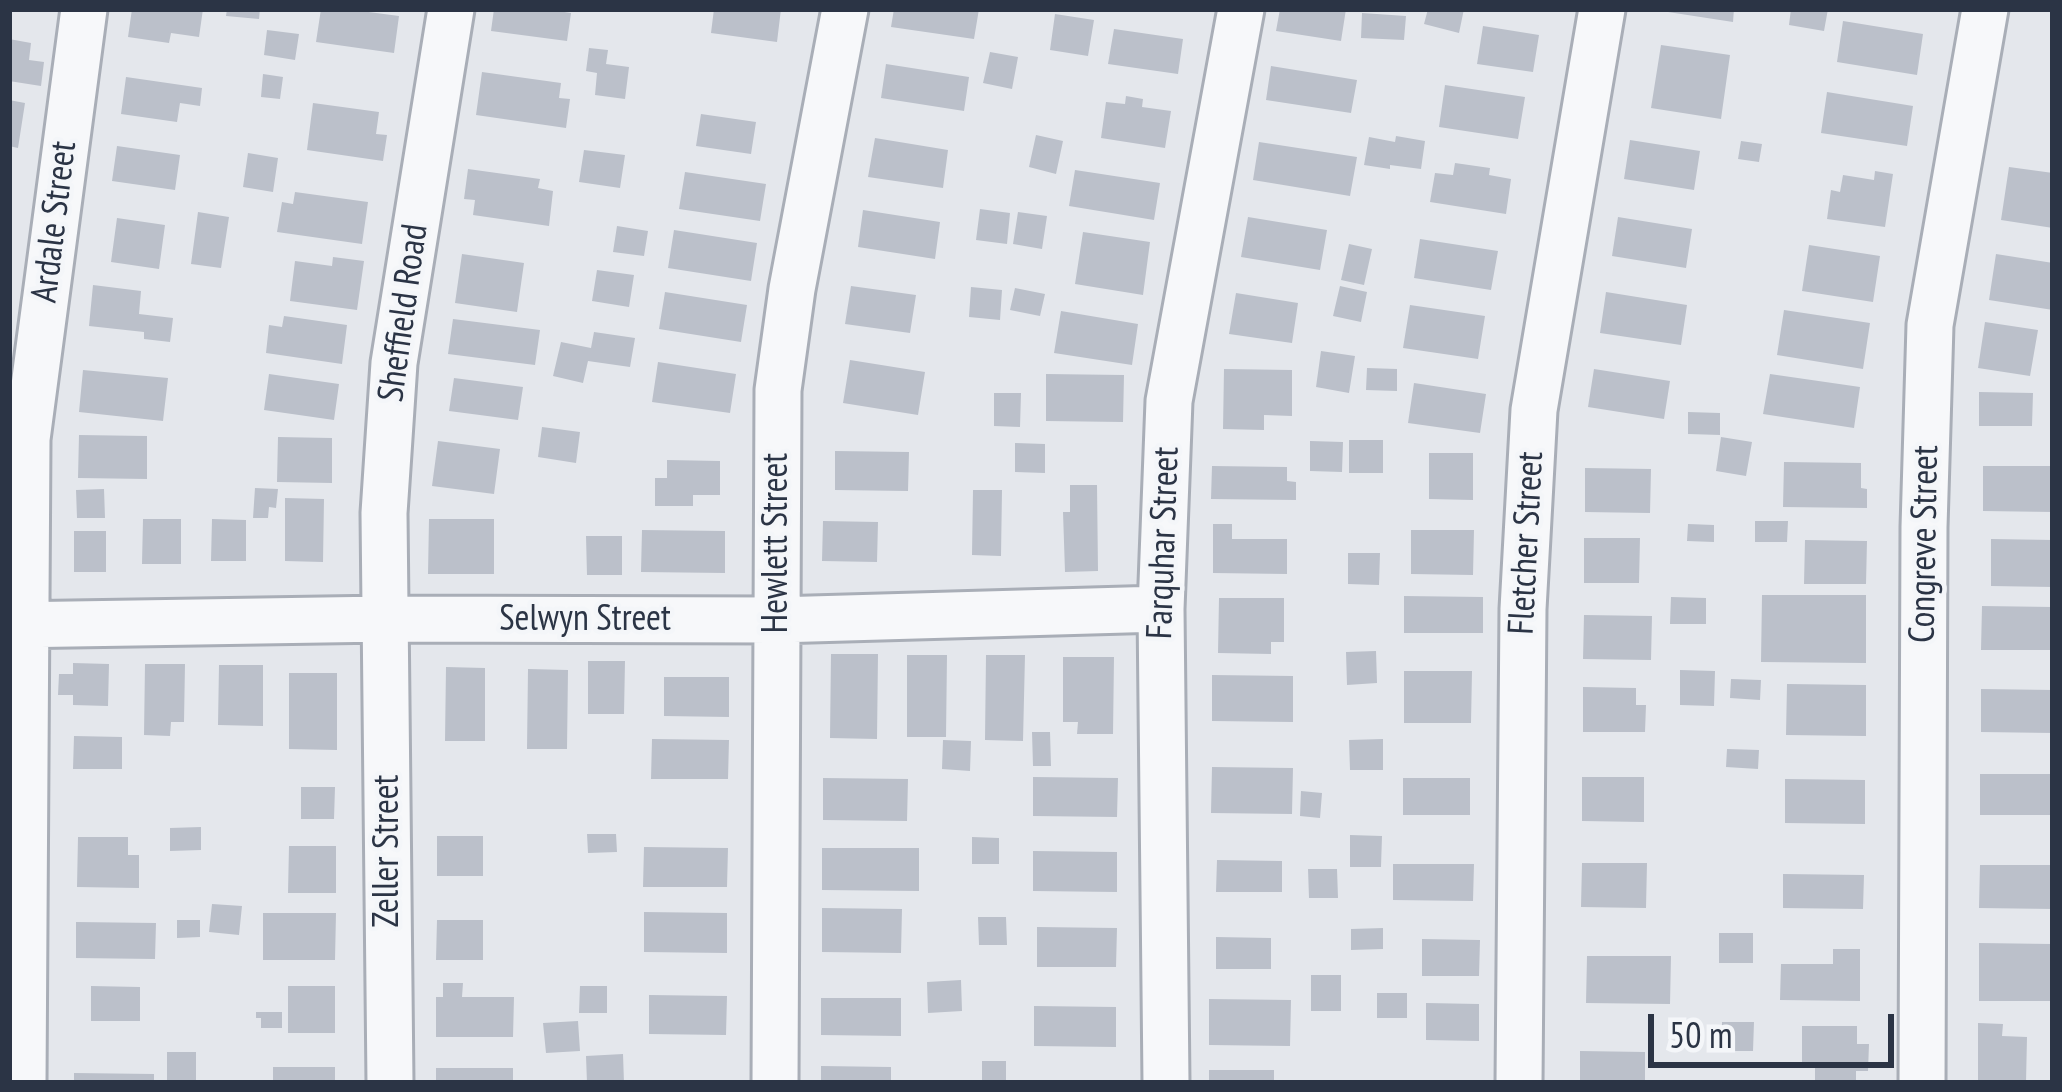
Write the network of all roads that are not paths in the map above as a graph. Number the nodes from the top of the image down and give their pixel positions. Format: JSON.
{"nodes":[{"id":1,"x":84,"y":9,"type":"edge"},
{"id":2,"x":451,"y":9,"type":"edge"},
{"id":3,"x":845,"y":9,"type":"edge"},
{"id":4,"x":1241,"y":9,"type":"edge"},
{"id":5,"x":1602,"y":9,"type":"edge"},
{"id":6,"x":1985,"y":9,"type":"edge"},
{"id":7,"x":1160,"y":609,"type":"junction"},
{"id":8,"x":386,"y":619,"type":"junction"},
{"id":9,"x":776,"y":620,"type":"junction"},
{"id":10,"x":17,"y":625,"type":"edge"},
{"id":11,"x":23,"y":1083,"type":"edge"},
{"id":12,"x":390,"y":1083,"type":"edge"},
{"id":13,"x":775,"y":1083,"type":"edge"},
{"id":14,"x":1166,"y":1083,"type":"edge"},
{"id":15,"x":1519,"y":1083,"type":"edge"},
{"id":16,"x":1922,"y":1083,"type":"edge"}],
"edges":[{"from":1,"to":10,"type":"street","name":"Ardale Street"},
{"from":2,"to":8,"type":"street","name":"Sheffield Road"},
{"from":3,"to":9,"type":"street","name":"Hewlett Street"},
{"from":4,"to":7,"type":"street","name":"Farquhar Street"},
{"from":5,"to":15,"type":"street","name":"Fletcher Street"},
{"from":6,"to":16,"type":"street","name":"Congreve Street"},
{"from":7,"to":9,"type":"street","name":"Selwyn Street"},
{"from":7,"to":14,"type":"street","name":"Farquhar Street"},
{"from":8,"to":9,"type":"street","name":"Selwyn Street"},
{"from":8,"to":10,"type":"street","name":"Selwyn Street"},
{"from":8,"to":12,"type":"street","name":"Zeller Street"},
{"from":9,"to":13,"type":"street","name":"Hewlett Street"},
{"from":10,"to":11,"type":"street","name":"Ardale Street"}]}
